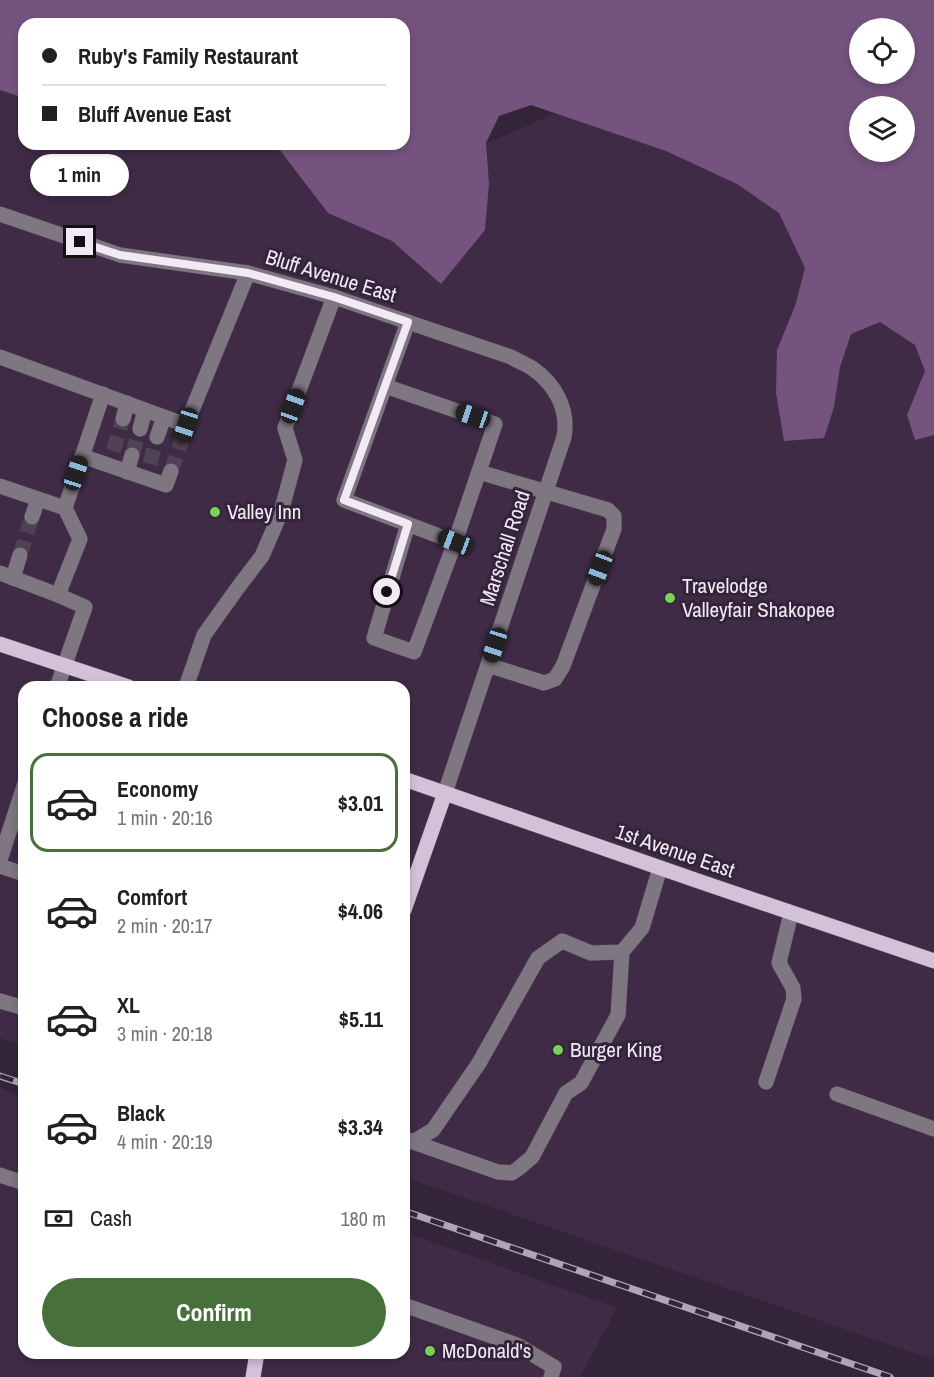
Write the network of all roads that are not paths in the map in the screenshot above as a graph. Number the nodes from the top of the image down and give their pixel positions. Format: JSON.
{"nodes":[{"id":1,"x":0,"y":214,"type":"edge"},
{"id":2,"x":248,"y":273,"type":"junction"},
{"id":3,"x":334,"y":297,"type":"junction"},
{"id":4,"x":408,"y":322,"type":"junction"},
{"id":5,"x":0,"y":357,"type":"edge"},
{"id":6,"x":385,"y":386,"type":"junction"},
{"id":7,"x":103,"y":394,"type":"junction"},
{"id":8,"x":127,"y":403,"type":"junction"},
{"id":9,"x":145,"y":410,"type":"junction"},
{"id":10,"x":164,"y":417,"type":"junction"},
{"id":11,"x":123,"y":418,"type":"tunnel mouth"},
{"id":12,"x":140,"y":429,"type":"tunnel mouth"},
{"id":13,"x":158,"y":437,"type":"tunnel mouth"},
{"id":14,"x":564,"y":437,"type":"joint"},
{"id":15,"x":132,"y":455,"type":"tunnel mouth"},
{"id":16,"x":82,"y":456,"type":"junction"},
{"id":17,"x":171,"y":471,"type":"dead end"},
{"id":18,"x":127,"y":472,"type":"junction"},
{"id":19,"x":479,"y":472,"type":"junction"},
{"id":20,"x":1,"y":489,"type":"edge"},
{"id":21,"x":546,"y":492,"type":"junction"},
{"id":22,"x":38,"y":499,"type":"junction"},
{"id":23,"x":64,"y":508,"type":"junction"},
{"id":24,"x":32,"y":517,"type":"tunnel mouth"},
{"id":25,"x":408,"y":524,"type":"junction"},
{"id":26,"x":455,"y":542,"type":"junction"},
{"id":27,"x":20,"y":555,"type":"tunnel mouth"},
{"id":28,"x":7,"y":575,"type":"edge"},
{"id":29,"x":58,"y":595,"type":"junction"},
{"id":30,"x":0,"y":644,"type":"edge"},
{"id":31,"x":64,"y":665,"type":"junction"},
{"id":32,"x":488,"y":665,"type":"junction"},
{"id":33,"x":59,"y":681,"type":"edge"},
{"id":34,"x":111,"y":681,"type":"edge"},
{"id":35,"x":188,"y":681,"type":"edge"},
{"id":36,"x":410,"y":781,"type":"edge"},
{"id":37,"x":446,"y":793,"type":"junction"},
{"id":38,"x":18,"y":804,"type":"edge"},
{"id":39,"x":0,"y":860,"type":"edge"},
{"id":40,"x":0,"y":866,"type":"edge"},
{"id":41,"x":660,"y":868,"type":"junction"},
{"id":42,"x":18,"y":872,"type":"edge"},
{"id":43,"x":410,"y":893,"type":"edge"},
{"id":44,"x":791,"y":913,"type":"junction"},
{"id":45,"x":622,"y":951,"type":"junction"},
{"id":46,"x":934,"y":961,"type":"edge"},
{"id":47,"x":0,"y":1000,"type":"edge"},
{"id":48,"x":18,"y":1006,"type":"edge"},
{"id":49,"x":766,"y":1082,"type":"dead end"},
{"id":50,"x":837,"y":1094,"type":"dead end"},
{"id":51,"x":934,"y":1130,"type":"edge"},
{"id":52,"x":410,"y":1139,"type":"edge"},
{"id":53,"x":410,"y":1141,"type":"edge"},
{"id":54,"x":0,"y":1175,"type":"edge"},
{"id":55,"x":18,"y":1181,"type":"edge"},
{"id":56,"x":410,"y":1307,"type":"edge"},
{"id":57,"x":256,"y":1359,"type":"edge"},
{"id":58,"x":253,"y":1377,"type":"edge"},
{"id":59,"x":551,"y":1377,"type":"edge"}],
"edges":[{"from":1,"to":2,"type":"street","name":"Bluff Avenue East"},
{"from":2,"to":3,"type":"street","name":"Bluff Avenue East"},
{"from":2,"to":10,"type":"street"},
{"from":3,"to":4,"type":"street","name":"Bluff Avenue East"},
{"from":3,"to":35,"type":"street"},
{"from":4,"to":6,"type":"street"},
{"from":4,"to":14,"type":"street","name":"Bluff Avenue East"},
{"from":5,"to":7,"type":"street"},
{"from":6,"to":19,"type":"street"},
{"from":6,"to":25,"type":"street"},
{"from":7,"to":8,"type":"street"},
{"from":7,"to":16,"type":"street"},
{"from":8,"to":9,"type":"street"},
{"from":8,"to":11,"type":"street"},
{"from":9,"to":10,"type":"street"},
{"from":9,"to":12,"type":"street"},
{"from":10,"to":13,"type":"street"},
{"from":14,"to":21,"type":"street","name":"Marschall Road"},
{"from":15,"to":18,"type":"street"},
{"from":16,"to":18,"type":"street"},
{"from":16,"to":23,"type":"street"},
{"from":17,"to":18,"type":"street"},
{"from":19,"to":21,"type":"street"},
{"from":19,"to":26,"type":"street"},
{"from":20,"to":22,"type":"street"},
{"from":21,"to":32,"type":"street","name":"Marschall Road"},
{"from":21,"to":32,"type":"street"},
{"from":22,"to":23,"type":"street"},
{"from":22,"to":24,"type":"street"},
{"from":23,"to":29,"type":"street"},
{"from":25,"to":26,"type":"street"},
{"from":25,"to":26,"type":"street"},
{"from":27,"to":28,"type":"street"},
{"from":28,"to":29,"type":"street"},
{"from":29,"to":31,"type":"street"},
{"from":30,"to":31,"type":"main road"},
{"from":31,"to":33,"type":"street"},
{"from":31,"to":34,"type":"main road"},
{"from":32,"to":37,"type":"street","name":"Marschall Road"},
{"from":36,"to":37,"type":"main road","name":"1st Avenue East"},
{"from":37,"to":41,"type":"main road","name":"1st Avenue East"},
{"from":37,"to":43,"type":"main road","name":"Marschall Road"},
{"from":38,"to":39,"type":"street"},
{"from":40,"to":42,"type":"street"},
{"from":41,"to":44,"type":"main road","name":"1st Avenue East"},
{"from":41,"to":45,"type":"street"},
{"from":44,"to":46,"type":"main road","name":"1st Avenue East"},
{"from":44,"to":49,"type":"street"},
{"from":45,"to":52,"type":"street"},
{"from":45,"to":53,"type":"street"},
{"from":47,"to":48,"type":"street"},
{"from":50,"to":51,"type":"street"},
{"from":54,"to":55,"type":"street"},
{"from":56,"to":59,"type":"street"},
{"from":57,"to":58,"type":"main road"}]}
